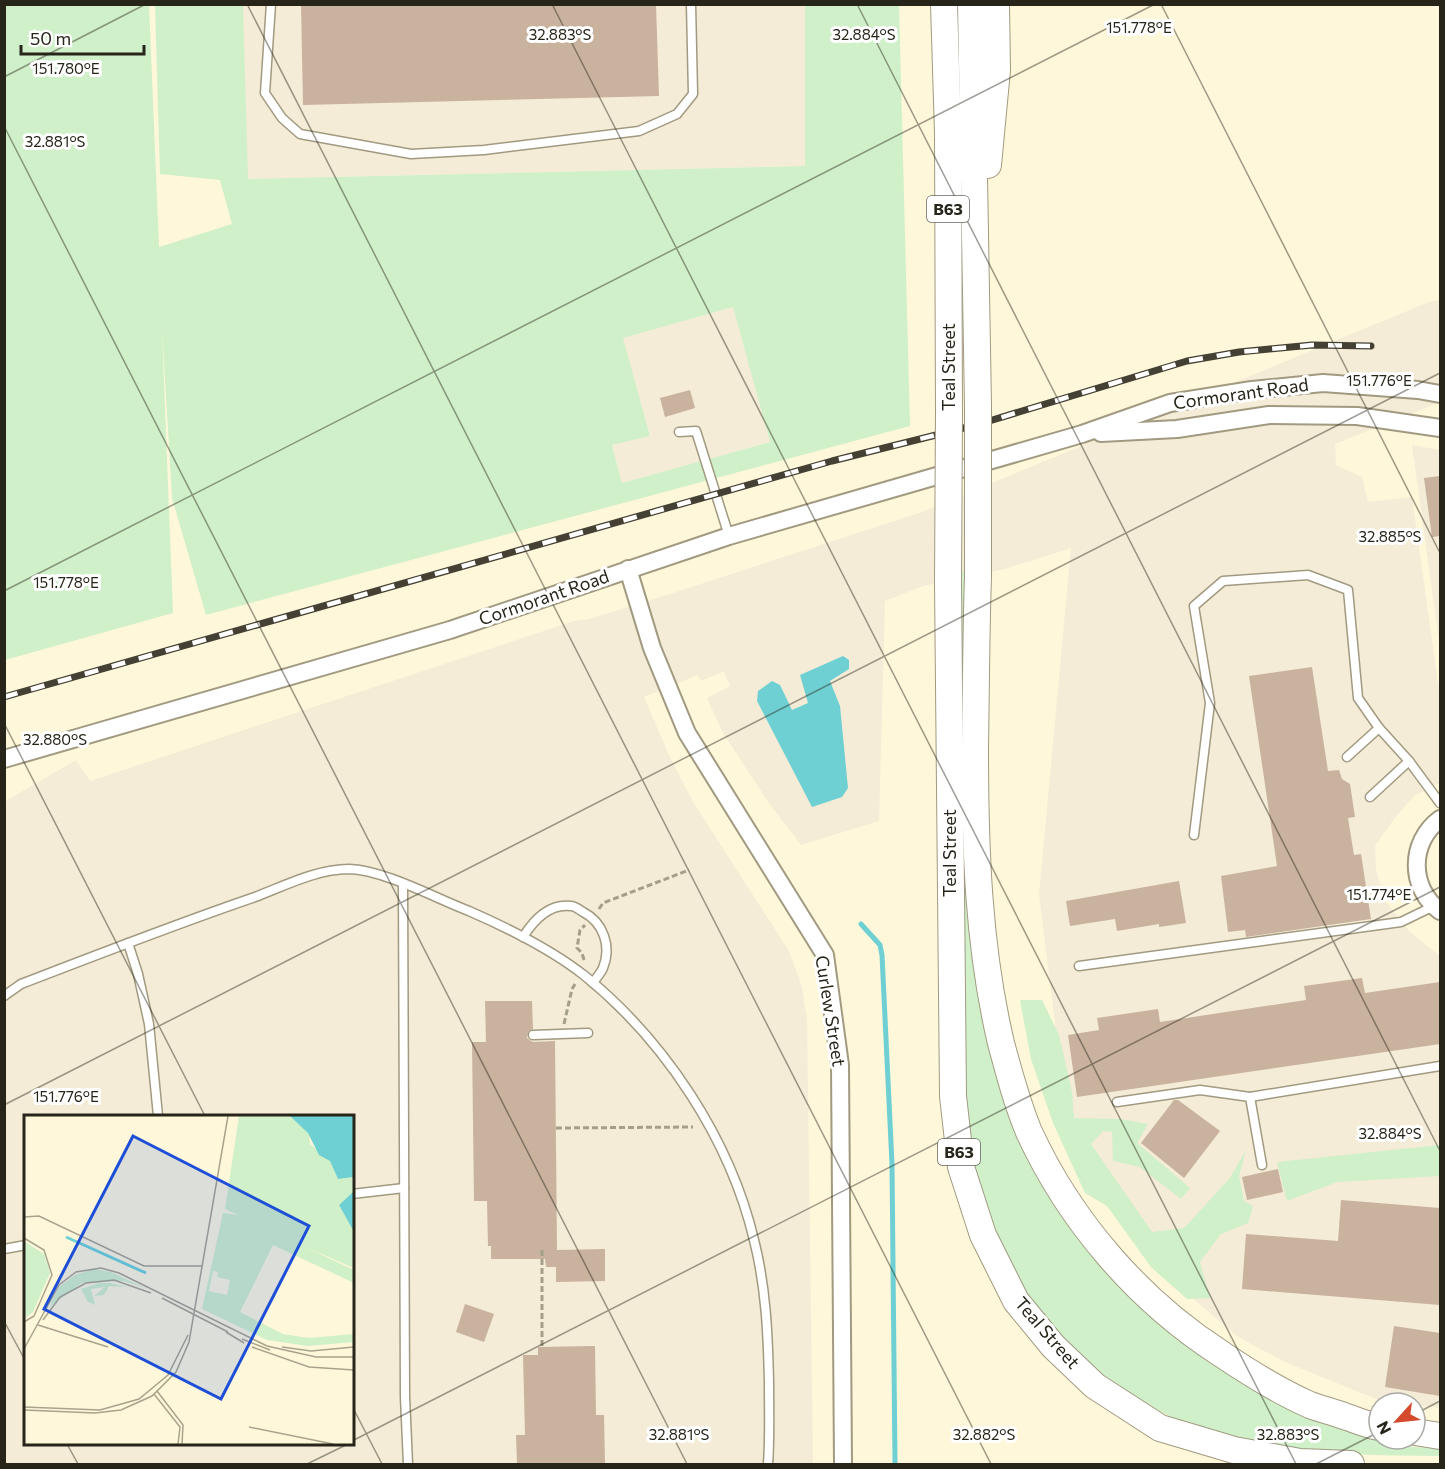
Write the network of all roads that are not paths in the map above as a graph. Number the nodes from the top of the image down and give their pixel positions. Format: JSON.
{"nodes":[{"id":1,"x":271,"y":4,"type":"edge"},
{"id":2,"x":691,"y":4,"type":"edge"},
{"id":3,"x":934,"y":4,"type":"edge"},
{"id":4,"x":944,"y":4,"type":"edge"},
{"id":5,"x":971,"y":4,"type":"edge"},
{"id":6,"x":996,"y":4,"type":"edge"},
{"id":7,"x":948,"y":133,"type":"junction"},
{"id":8,"x":977,"y":291,"type":"junction"},
{"id":9,"x":1440,"y":394,"type":"edge"},
{"id":10,"x":1440,"y":428,"type":"edge"},
{"id":11,"x":679,"y":432,"type":"dead end"},
{"id":12,"x":1082,"y":434,"type":"junction"},
{"id":13,"x":729,"y":536,"type":"junction"},
{"id":14,"x":628,"y":569,"type":"junction"},
{"id":15,"x":1379,"y":728,"type":"junction"},
{"id":16,"x":1347,"y":757,"type":"dead end"},
{"id":17,"x":4,"y":759,"type":"edge"},
{"id":18,"x":1409,"y":761,"type":"junction"},
{"id":19,"x":1370,"y":797,"type":"dead end"},
{"id":20,"x":1440,"y":803,"type":"edge"},
{"id":21,"x":1440,"y":819,"type":"edge"},
{"id":22,"x":1194,"y":835,"type":"dead end"},
{"id":23,"x":403,"y":884,"type":"junction"},
{"id":24,"x":1437,"y":909,"type":"edge"},
{"id":25,"x":523,"y":937,"type":"junction"},
{"id":26,"x":128,"y":943,"type":"junction"},
{"id":27,"x":1079,"y":966,"type":"dead end"},
{"id":28,"x":593,"y":983,"type":"junction"},
{"id":29,"x":4,"y":996,"type":"edge"},
{"id":30,"x":588,"y":1033,"type":"dead end"},
{"id":31,"x":533,"y":1035,"type":"dead end"},
{"id":32,"x":1440,"y":1066,"type":"edge"},
{"id":33,"x":1250,"y":1097,"type":"junction"},
{"id":34,"x":1117,"y":1102,"type":"dead end"},
{"id":35,"x":158,"y":1115,"type":"edge"},
{"id":36,"x":1262,"y":1165,"type":"dead end"},
{"id":37,"x":404,"y":1188,"type":"junction"},
{"id":38,"x":354,"y":1194,"type":"edge"},
{"id":39,"x":24,"y":1245,"type":"edge"},
{"id":40,"x":4,"y":1249,"type":"edge"},
{"id":41,"x":1337,"y":1414,"type":"junction"},
{"id":42,"x":1367,"y":1415,"type":"edge"},
{"id":43,"x":1367,"y":1423,"type":"edge"},
{"id":44,"x":408,"y":1464,"type":"edge"},
{"id":45,"x":768,"y":1464,"type":"edge"},
{"id":46,"x":843,"y":1464,"type":"edge"},
{"id":47,"x":1351,"y":1464,"type":"edge"}],
"edges":[{"from":1,"to":2,"type":"lane"},
{"from":3,"to":7,"type":"main road"},
{"from":4,"to":7,"type":"main road","name":"Teal Street","number":"B63"},
{"from":5,"to":8,"type":"main road","name":"Teal Street","number":"B63"},
{"from":6,"to":8,"type":"main road"},
{"from":7,"to":47,"type":"main road","name":"Teal Street","number":"B63","bridge":true},
{"from":8,"to":41,"type":"main road","name":"Teal Street","number":"B63","bridge":true},
{"from":9,"to":12,"type":"street","name":"Cormorant Road"},
{"from":10,"to":12,"type":"street","name":"Cormorant Road"},
{"from":11,"to":13,"type":"lane"},
{"from":12,"to":13,"type":"street","name":"Cormorant Road"},
{"from":13,"to":14,"type":"street","name":"Cormorant Road"},
{"from":14,"to":17,"type":"street","name":"Cormorant Road"},
{"from":14,"to":46,"type":"street","name":"Curlew Street"},
{"from":15,"to":16,"type":"lane"},
{"from":15,"to":18,"type":"lane"},
{"from":15,"to":22,"type":"lane"},
{"from":18,"to":19,"type":"lane"},
{"from":18,"to":20,"type":"lane"},
{"from":21,"to":24,"type":"street"},
{"from":23,"to":25,"type":"lane"},
{"from":23,"to":26,"type":"lane"},
{"from":23,"to":37,"type":"lane"},
{"from":24,"to":27,"type":"lane"},
{"from":25,"to":28,"type":"lane"},
{"from":25,"to":28,"type":"lane"},
{"from":26,"to":29,"type":"lane"},
{"from":26,"to":35,"type":"lane"},
{"from":28,"to":45,"type":"lane"},
{"from":30,"to":31,"type":"lane"},
{"from":32,"to":33,"type":"lane"},
{"from":33,"to":34,"type":"lane"},
{"from":33,"to":36,"type":"lane"},
{"from":37,"to":38,"type":"lane"},
{"from":37,"to":44,"type":"lane"},
{"from":39,"to":40,"type":"lane"},
{"from":41,"to":42,"type":"main road"},
{"from":41,"to":43,"type":"main road","name":"Teal Street","number":"B63"}]}
